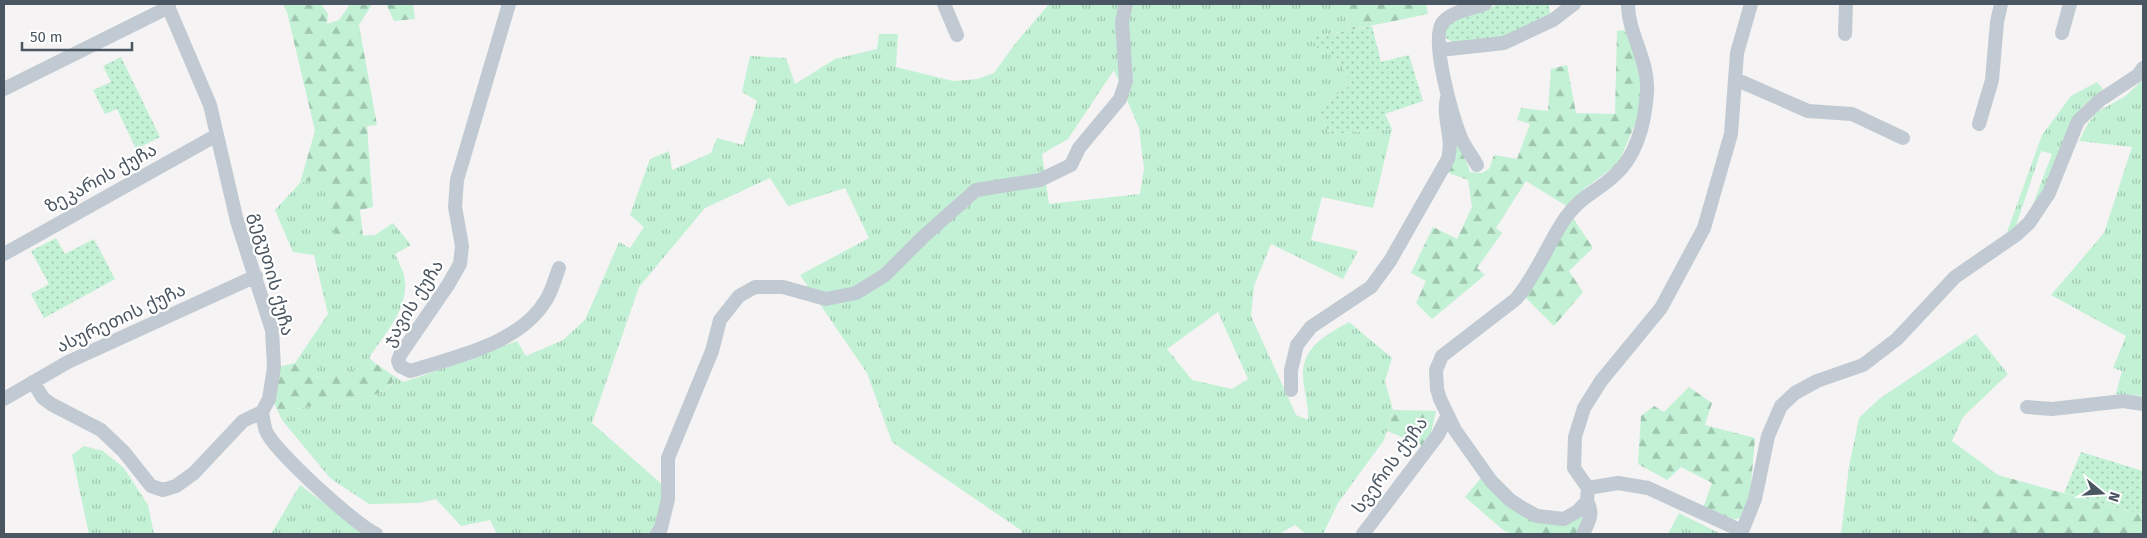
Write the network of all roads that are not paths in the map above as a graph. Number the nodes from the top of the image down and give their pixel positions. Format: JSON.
{"nodes":[{"id":1,"x":508,"y":4,"type":"edge"},
{"id":2,"x":944,"y":4,"type":"edge"},
{"id":3,"x":1126,"y":4,"type":"edge"},
{"id":4,"x":1485,"y":4,"type":"edge"},
{"id":5,"x":1574,"y":4,"type":"edge"},
{"id":6,"x":1628,"y":4,"type":"edge"},
{"id":7,"x":1751,"y":4,"type":"edge"},
{"id":8,"x":1846,"y":4,"type":"edge"},
{"id":9,"x":2001,"y":4,"type":"edge"},
{"id":10,"x":2070,"y":4,"type":"edge"},
{"id":11,"x":168,"y":5,"type":"edge"},
{"id":12,"x":2062,"y":33,"type":"dead end"},
{"id":13,"x":957,"y":34,"type":"dead end"},
{"id":14,"x":1844,"y":34,"type":"dead end"},
{"id":15,"x":1440,"y":50,"type":"junction"},
{"id":16,"x":2143,"y":68,"type":"edge"},
{"id":17,"x":1735,"y":79,"type":"junction"},
{"id":18,"x":4,"y":89,"type":"edge"},
{"id":19,"x":1447,"y":98,"type":"junction"},
{"id":20,"x":1979,"y":124,"type":"dead end"},
{"id":21,"x":217,"y":135,"type":"junction"},
{"id":22,"x":1903,"y":138,"type":"dead end"},
{"id":23,"x":1478,"y":165,"type":"dead end"},
{"id":24,"x":4,"y":254,"type":"edge"},
{"id":25,"x":559,"y":268,"type":"dead end"},
{"id":26,"x":256,"y":276,"type":"junction"},
{"id":27,"x":33,"y":382,"type":"junction"},
{"id":28,"x":1291,"y":390,"type":"dead end"},
{"id":29,"x":4,"y":399,"type":"edge"},
{"id":30,"x":2143,"y":404,"type":"edge"},
{"id":31,"x":2027,"y":408,"type":"dead end"},
{"id":32,"x":262,"y":412,"type":"junction"},
{"id":33,"x":1447,"y":417,"type":"junction"},
{"id":34,"x":1588,"y":494,"type":"junction"},
{"id":35,"x":1742,"y":533,"type":"edge"},
{"id":36,"x":376,"y":534,"type":"edge"},
{"id":37,"x":657,"y":534,"type":"edge"},
{"id":38,"x":1363,"y":534,"type":"edge"},
{"id":39,"x":1583,"y":534,"type":"edge"}],
"edges":[{"from":1,"to":25,"type":"street","name":"ჯავის ქუჩა"},
{"from":2,"to":13,"type":"street"},
{"from":3,"to":37,"type":"street"},
{"from":4,"to":15,"type":"street"},
{"from":5,"to":15,"type":"street"},
{"from":6,"to":33,"type":"street"},
{"from":7,"to":17,"type":"street"},
{"from":8,"to":14,"type":"street"},
{"from":9,"to":20,"type":"street"},
{"from":10,"to":12,"type":"street"},
{"from":11,"to":18,"type":"street"},
{"from":11,"to":21,"type":"street","name":"გეგუთის ქუჩა"},
{"from":15,"to":19,"type":"street"},
{"from":16,"to":35,"type":"street"},
{"from":17,"to":22,"type":"street"},
{"from":17,"to":34,"type":"street"},
{"from":19,"to":23,"type":"street"},
{"from":19,"to":28,"type":"street"},
{"from":21,"to":24,"type":"street","name":"ზეკარის ქუჩა"},
{"from":21,"to":26,"type":"street","name":"გეგუთის ქუჩა"},
{"from":26,"to":27,"type":"street","name":"ასურეთის ქუჩა"},
{"from":26,"to":32,"type":"street","name":"გეგუთის ქუჩა"},
{"from":27,"to":29,"type":"street","name":"ასურეთის ქუჩა"},
{"from":27,"to":32,"type":"street"},
{"from":30,"to":31,"type":"street"},
{"from":32,"to":36,"type":"street"},
{"from":33,"to":34,"type":"street"},
{"from":33,"to":38,"type":"street","name":"სვერის ქუჩა"},
{"from":34,"to":35,"type":"street"},
{"from":34,"to":39,"type":"street"}]}
